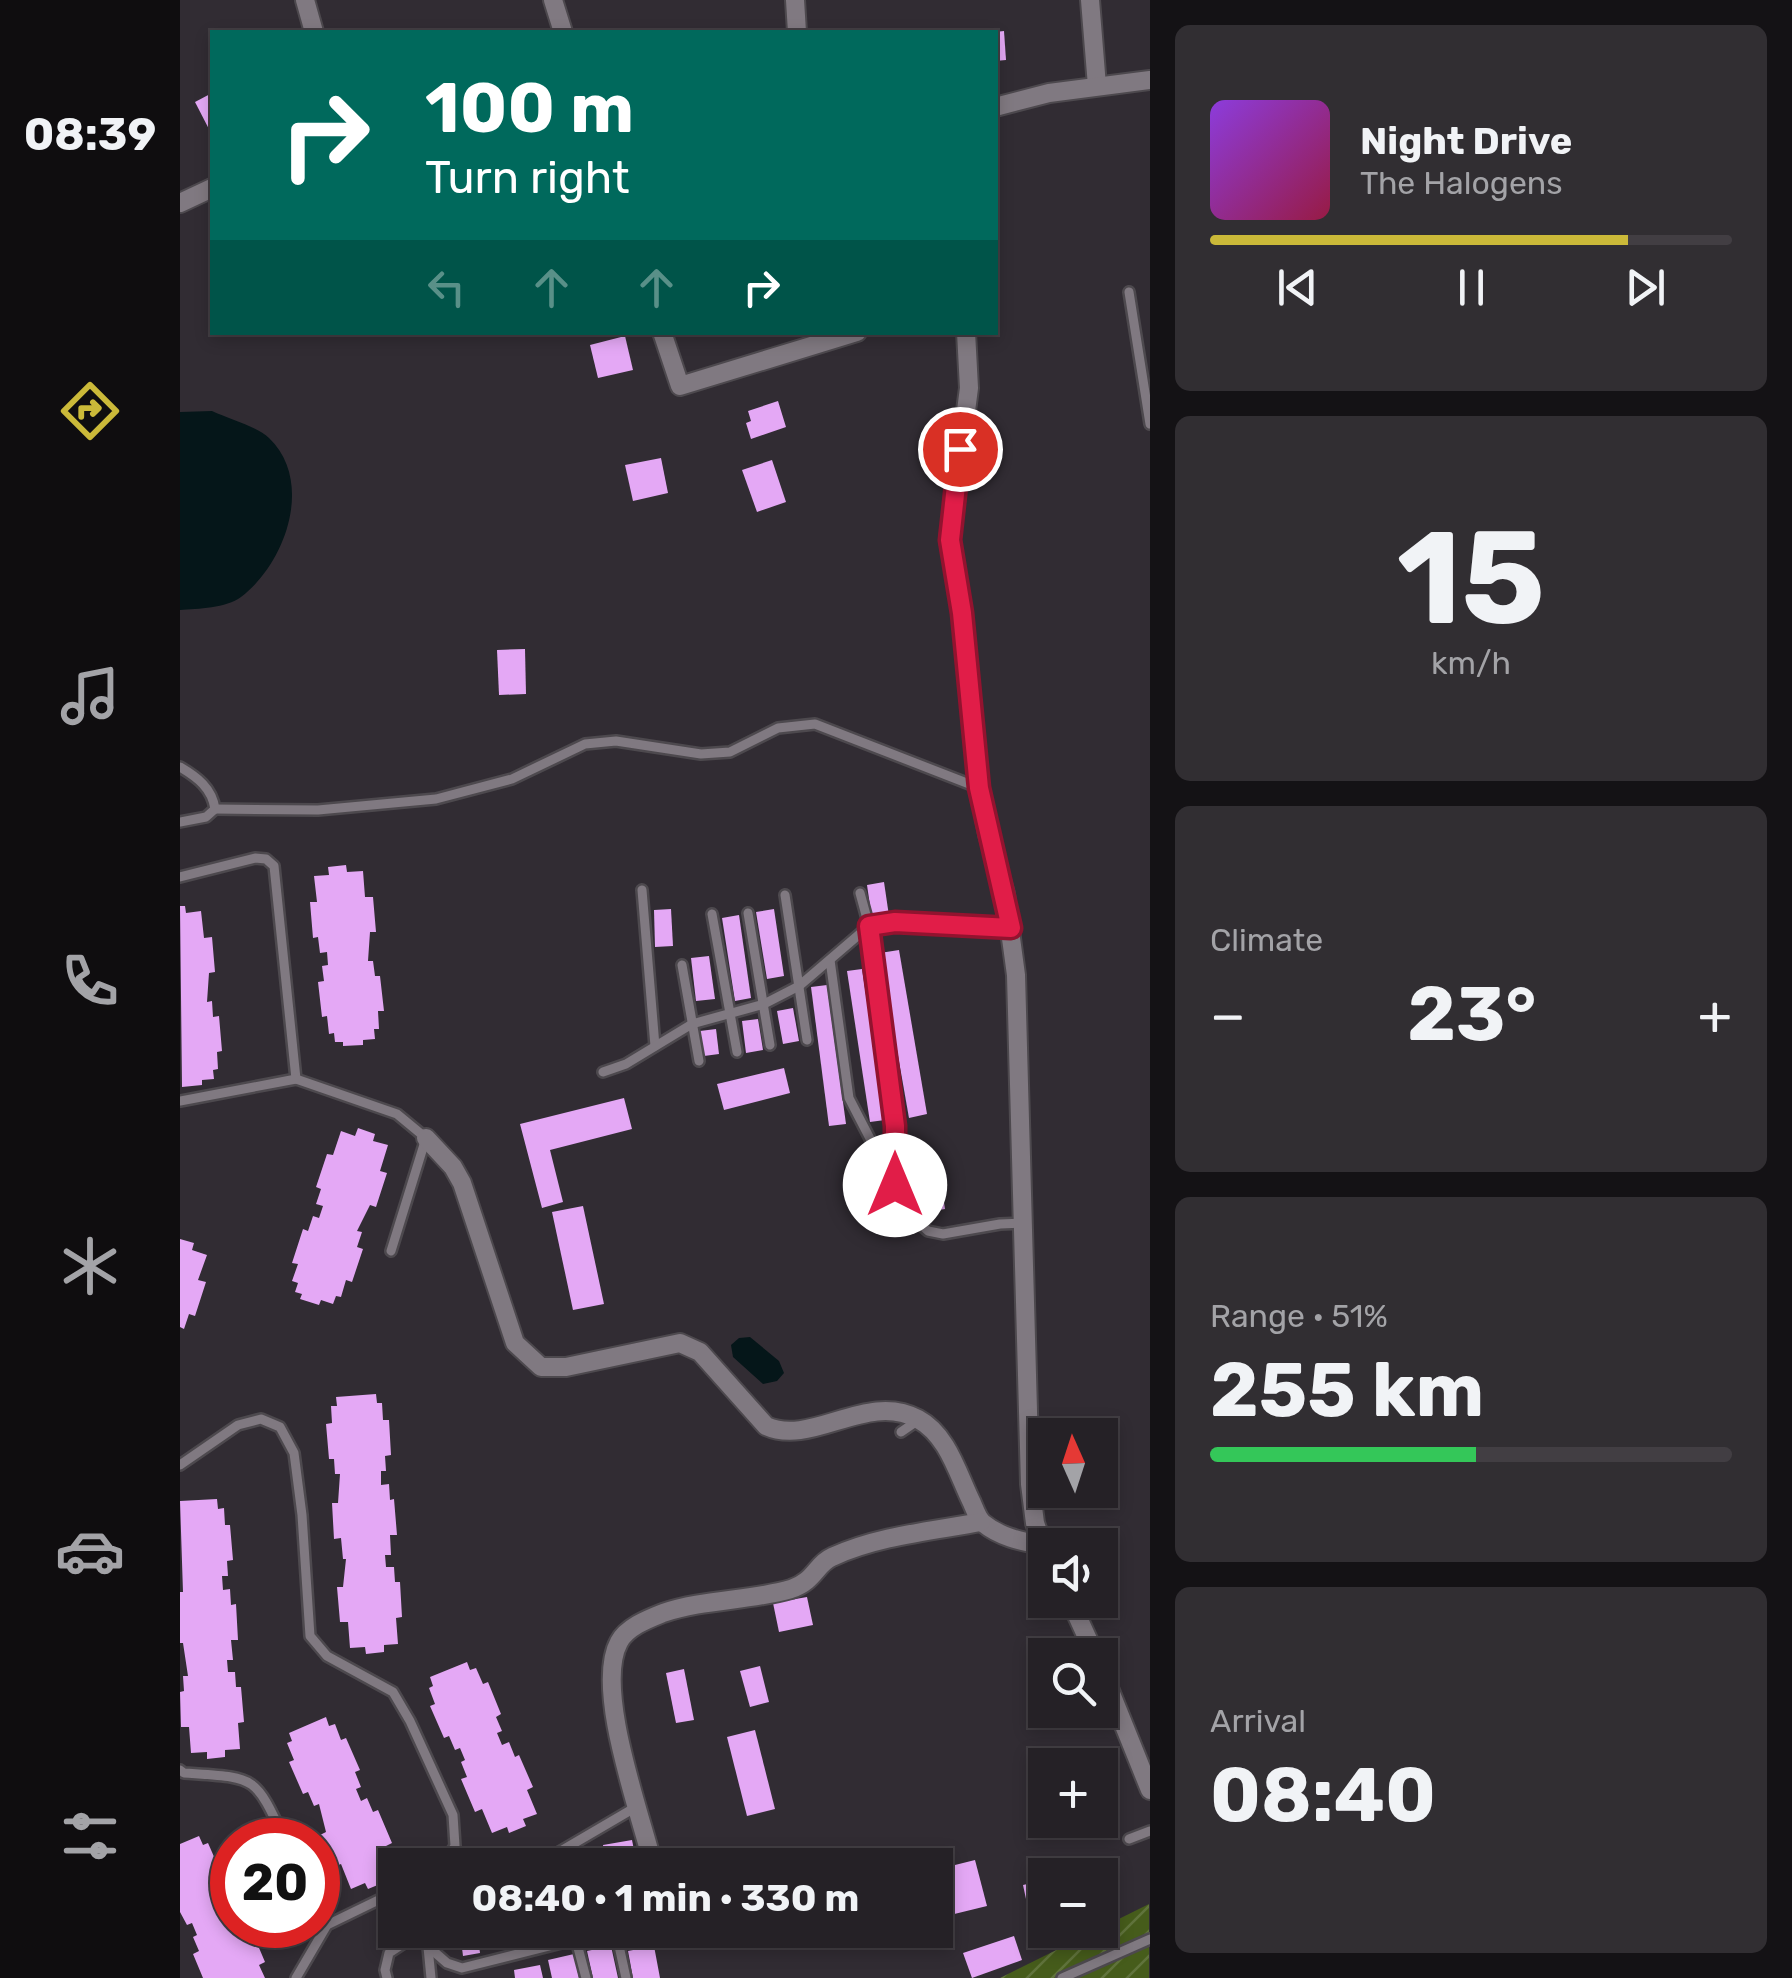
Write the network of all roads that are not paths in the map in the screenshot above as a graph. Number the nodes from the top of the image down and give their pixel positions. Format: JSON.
{"nodes":[{"id":1,"x":305,"y":0,"type":"edge"},
{"id":2,"x":553,"y":0,"type":"edge"},
{"id":3,"x":795,"y":0,"type":"edge"},
{"id":4,"x":1090,"y":0,"type":"edge"},
{"id":5,"x":313,"y":30,"type":"edge"},
{"id":6,"x":562,"y":30,"type":"edge"},
{"id":7,"x":797,"y":30,"type":"edge"},
{"id":8,"x":1150,"y":80,"type":"edge"},
{"id":9,"x":1096,"y":86,"type":"junction"},
{"id":10,"x":998,"y":106,"type":"edge"},
{"id":11,"x":210,"y":189,"type":"edge"},
{"id":12,"x":180,"y":202,"type":"edge"},
{"id":13,"x":1129,"y":292,"type":"dead end"},
{"id":14,"x":663,"y":335,"type":"edge"},
{"id":15,"x":847,"y":335,"type":"edge"},
{"id":16,"x":966,"y":335,"type":"edge"},
{"id":17,"x":1150,"y":424,"type":"edge"},
{"id":18,"x":180,"y":767,"type":"edge"},
{"id":19,"x":979,"y":788,"type":"junction"},
{"id":20,"x":215,"y":809,"type":"junction"},
{"id":21,"x":180,"y":822,"type":"edge"},
{"id":22,"x":180,"y":877,"type":"edge"},
{"id":23,"x":642,"y":890,"type":"dead end"},
{"id":24,"x":860,"y":893,"type":"dead end"},
{"id":25,"x":785,"y":895,"type":"dead end"},
{"id":26,"x":748,"y":912,"type":"dead end"},
{"id":27,"x":712,"y":914,"type":"dead end"},
{"id":28,"x":869,"y":926,"type":"junction"},
{"id":29,"x":1011,"y":928,"type":"junction"},
{"id":30,"x":830,"y":960,"type":"junction"},
{"id":31,"x":682,"y":965,"type":"dead end"},
{"id":32,"x":799,"y":986,"type":"junction"},
{"id":33,"x":764,"y":1004,"type":"junction"},
{"id":34,"x":730,"y":1014,"type":"junction"},
{"id":35,"x":692,"y":1024,"type":"junction"},
{"id":36,"x":807,"y":1040,"type":"dead end"},
{"id":37,"x":770,"y":1045,"type":"dead end"},
{"id":38,"x":656,"y":1046,"type":"junction"},
{"id":39,"x":737,"y":1052,"type":"dead end"},
{"id":40,"x":700,"y":1061,"type":"dead end"},
{"id":41,"x":603,"y":1072,"type":"dead end"},
{"id":42,"x":296,"y":1079,"type":"junction"},
{"id":43,"x":180,"y":1101,"type":"edge"},
{"id":44,"x":426,"y":1138,"type":"junction"},
{"id":45,"x":895,"y":1185,"type":"junction"},
{"id":46,"x":1024,"y":1223,"type":"junction"},
{"id":47,"x":391,"y":1251,"type":"dead end"},
{"id":48,"x":920,"y":1419,"type":"junction"},
{"id":49,"x":901,"y":1432,"type":"dead end"},
{"id":50,"x":180,"y":1465,"type":"edge"},
{"id":51,"x":980,"y":1522,"type":"junction"},
{"id":52,"x":1039,"y":1528,"type":"edge"},
{"id":53,"x":1028,"y":1544,"type":"edge"},
{"id":54,"x":1118,"y":1711,"type":"edge"},
{"id":55,"x":180,"y":1770,"type":"edge"},
{"id":56,"x":1150,"y":1790,"type":"edge"},
{"id":57,"x":639,"y":1806,"type":"junction"},
{"id":58,"x":275,"y":1818,"type":"edge"},
{"id":59,"x":1150,"y":1831,"type":"edge"},
{"id":60,"x":1130,"y":1839,"type":"dead end"},
{"id":61,"x":455,"y":1848,"type":"edge"},
{"id":62,"x":566,"y":1848,"type":"edge"},
{"id":63,"x":649,"y":1848,"type":"edge"},
{"id":64,"x":378,"y":1900,"type":"edge"},
{"id":65,"x":340,"y":1919,"type":"edge"},
{"id":66,"x":1150,"y":1939,"type":"edge"},
{"id":67,"x":313,"y":1948,"type":"edge"},
{"id":68,"x":398,"y":1948,"type":"edge"},
{"id":69,"x":428,"y":1948,"type":"edge"},
{"id":70,"x":429,"y":1948,"type":"edge"},
{"id":71,"x":543,"y":1948,"type":"edge"},
{"id":72,"x":578,"y":1948,"type":"edge"},
{"id":73,"x":619,"y":1948,"type":"edge"},
{"id":74,"x":296,"y":1978,"type":"edge"},
{"id":75,"x":387,"y":1978,"type":"edge"},
{"id":76,"x":430,"y":1978,"type":"edge"},
{"id":77,"x":586,"y":1978,"type":"edge"},
{"id":78,"x":626,"y":1978,"type":"edge"},
{"id":79,"x":1062,"y":1978,"type":"edge"}],
"edges":[{"from":1,"to":5,"type":"street"},
{"from":2,"to":6,"type":"street"},
{"from":3,"to":7,"type":"street"},
{"from":4,"to":9,"type":"street"},
{"from":8,"to":9,"type":"street"},
{"from":9,"to":10,"type":"street"},
{"from":11,"to":12,"type":"street"},
{"from":13,"to":17,"type":"lane"},
{"from":14,"to":15,"type":"street"},
{"from":16,"to":19,"type":"street"},
{"from":18,"to":20,"type":"lane"},
{"from":19,"to":20,"type":"lane"},
{"from":19,"to":29,"type":"street"},
{"from":20,"to":21,"type":"lane"},
{"from":22,"to":42,"type":"lane"},
{"from":23,"to":38,"type":"lane"},
{"from":24,"to":28,"type":"lane"},
{"from":25,"to":32,"type":"lane"},
{"from":26,"to":33,"type":"lane"},
{"from":27,"to":34,"type":"lane"},
{"from":28,"to":29,"type":"lane"},
{"from":28,"to":30,"type":"lane"},
{"from":28,"to":45,"type":"lane"},
{"from":29,"to":46,"type":"street"},
{"from":30,"to":32,"type":"lane"},
{"from":30,"to":45,"type":"lane"},
{"from":31,"to":35,"type":"lane"},
{"from":32,"to":33,"type":"lane"},
{"from":32,"to":36,"type":"lane"},
{"from":33,"to":34,"type":"lane"},
{"from":33,"to":37,"type":"lane"},
{"from":34,"to":35,"type":"lane"},
{"from":34,"to":39,"type":"lane"},
{"from":35,"to":38,"type":"lane"},
{"from":35,"to":40,"type":"lane"},
{"from":38,"to":41,"type":"lane"},
{"from":42,"to":43,"type":"lane"},
{"from":42,"to":44,"type":"lane"},
{"from":44,"to":47,"type":"lane"},
{"from":44,"to":48,"type":"street"},
{"from":45,"to":46,"type":"lane"},
{"from":46,"to":52,"type":"street"},
{"from":48,"to":49,"type":"lane"},
{"from":48,"to":51,"type":"street"},
{"from":50,"to":61,"type":"lane"},
{"from":51,"to":53,"type":"street"},
{"from":51,"to":57,"type":"street"},
{"from":54,"to":56,"type":"street"},
{"from":55,"to":58,"type":"lane"},
{"from":57,"to":62,"type":"lane"},
{"from":57,"to":63,"type":"street"},
{"from":59,"to":60,"type":"lane"},
{"from":64,"to":65,"type":"lane"},
{"from":66,"to":79,"type":"lane"},
{"from":67,"to":74,"type":"lane"},
{"from":68,"to":75,"type":"lane"},
{"from":69,"to":76,"type":"lane"},
{"from":70,"to":71,"type":"lane"},
{"from":72,"to":77,"type":"lane"},
{"from":73,"to":78,"type":"lane"}]}
